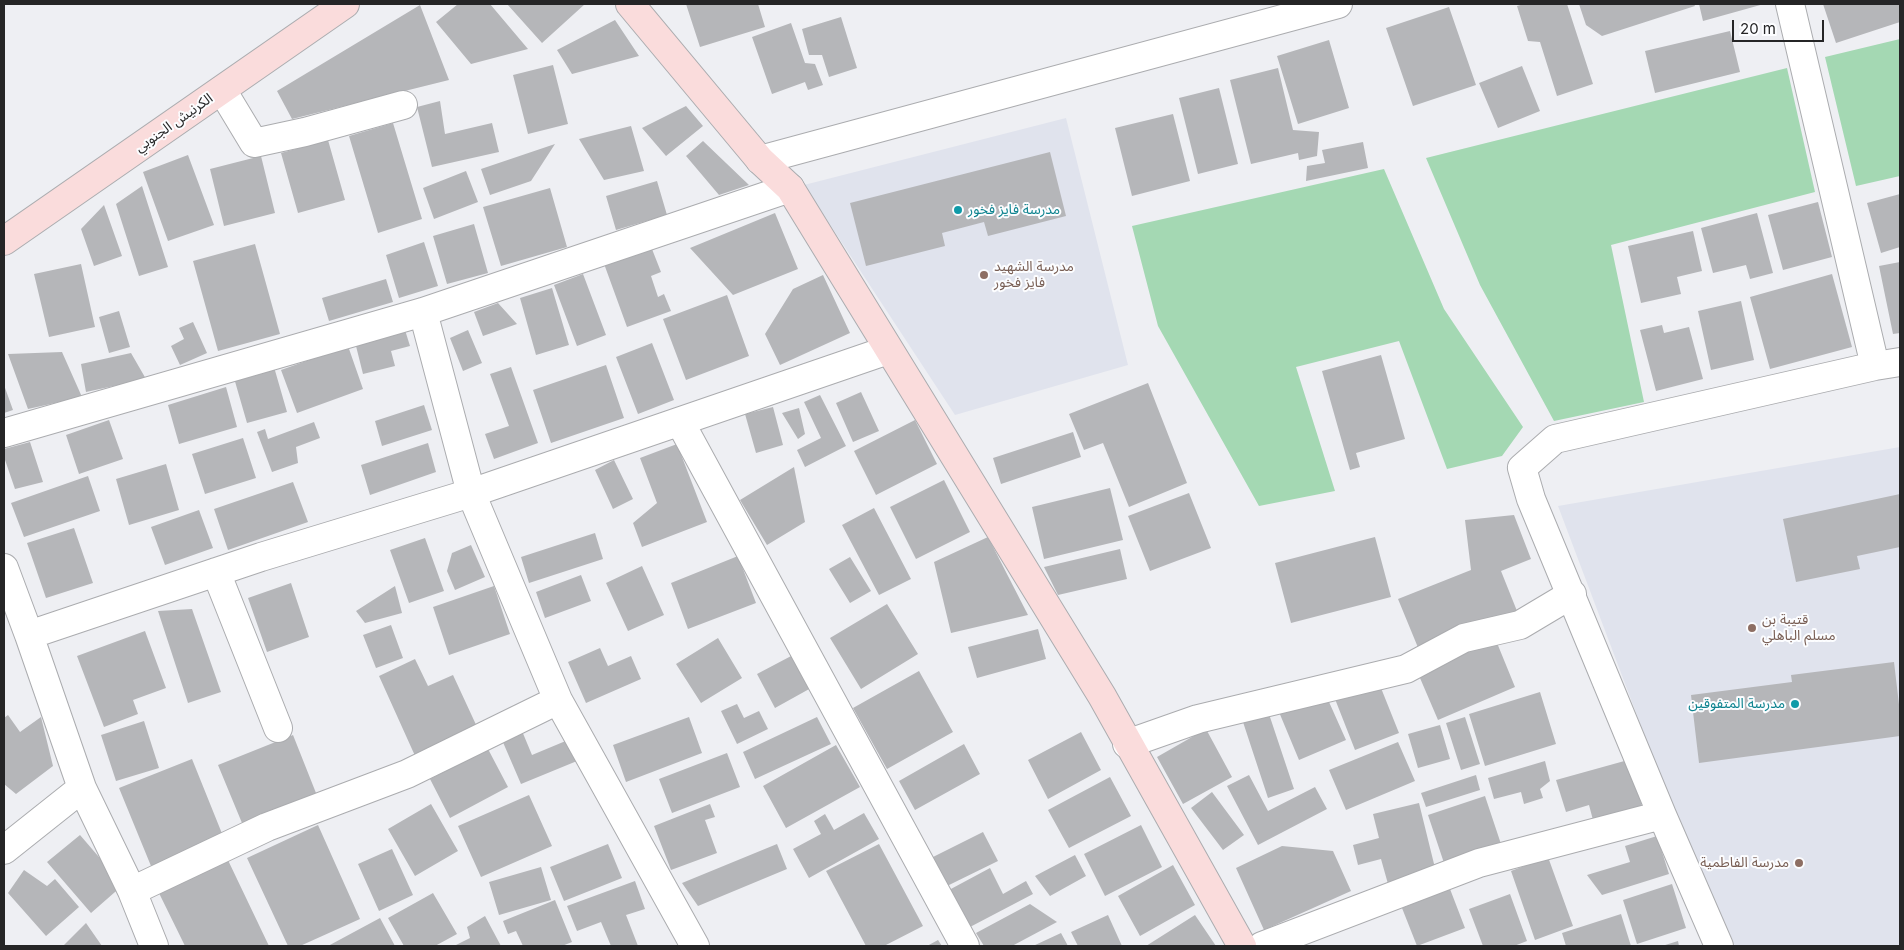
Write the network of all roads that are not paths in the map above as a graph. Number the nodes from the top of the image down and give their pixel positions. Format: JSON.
{"nodes":[{"id":1,"x":345,"y":4,"type":"edge"},
{"id":2,"x":630,"y":4,"type":"edge"},
{"id":3,"x":1338,"y":4,"type":"edge"},
{"id":4,"x":1790,"y":4,"type":"edge"},
{"id":5,"x":222,"y":90,"type":"junction"},
{"id":6,"x":403,"y":105,"type":"dead end"},
{"id":7,"x":760,"y":160,"type":"junction"},
{"id":8,"x":790,"y":188,"type":"junction"},
{"id":9,"x":4,"y":241,"type":"edge"},
{"id":10,"x":423,"y":312,"type":"junction"},
{"id":11,"x":888,"y":350,"type":"junction"},
{"id":12,"x":1887,"y":364,"type":"edge"},
{"id":13,"x":680,"y":422,"type":"junction"},
{"id":14,"x":4,"y":434,"type":"edge"},
{"id":15,"x":470,"y":493,"type":"junction"},
{"id":16,"x":216,"y":572,"type":"junction"},
{"id":17,"x":7,"y":588,"type":"edge"},
{"id":18,"x":1572,"y":594,"type":"junction"},
{"id":19,"x":30,"y":635,"type":"junction"},
{"id":20,"x":558,"y":700,"type":"junction"},
{"id":21,"x":278,"y":728,"type":"dead end"},
{"id":22,"x":1127,"y":744,"type":"junction"},
{"id":23,"x":82,"y":788,"type":"junction"},
{"id":24,"x":1662,"y":815,"type":"junction"},
{"id":25,"x":4,"y":850,"type":"edge"},
{"id":26,"x":132,"y":891,"type":"junction"},
{"id":27,"x":154,"y":946,"type":"edge"},
{"id":28,"x":695,"y":946,"type":"edge"},
{"id":29,"x":965,"y":946,"type":"edge"},
{"id":30,"x":1242,"y":946,"type":"edge"},
{"id":31,"x":1262,"y":946,"type":"edge"},
{"id":32,"x":1719,"y":946,"type":"edge"}],
"edges":[{"from":1,"to":5,"type":"street","name":"الكرنيش الجنوبي"},
{"from":2,"to":7,"type":"street"},
{"from":3,"to":7,"type":"street"},
{"from":4,"to":12,"type":"street"},
{"from":5,"to":6,"type":"street"},
{"from":5,"to":9,"type":"street","name":"الكرنيش الجنوبي"},
{"from":7,"to":8,"type":"street"},
{"from":8,"to":10,"type":"street"},
{"from":8,"to":11,"type":"street"},
{"from":10,"to":14,"type":"street"},
{"from":10,"to":15,"type":"street"},
{"from":11,"to":13,"type":"street"},
{"from":11,"to":22,"type":"street"},
{"from":12,"to":18,"type":"street"},
{"from":13,"to":15,"type":"street"},
{"from":13,"to":29,"type":"street"},
{"from":15,"to":16,"type":"street"},
{"from":15,"to":20,"type":"street"},
{"from":16,"to":19,"type":"street"},
{"from":16,"to":21,"type":"street"},
{"from":17,"to":19,"type":"street"},
{"from":18,"to":22,"type":"street"},
{"from":18,"to":24,"type":"street"},
{"from":19,"to":23,"type":"street"},
{"from":20,"to":26,"type":"street"},
{"from":20,"to":28,"type":"street"},
{"from":22,"to":30,"type":"street"},
{"from":23,"to":25,"type":"street"},
{"from":23,"to":26,"type":"street"},
{"from":24,"to":31,"type":"street"},
{"from":24,"to":32,"type":"street"},
{"from":26,"to":27,"type":"street"}]}
